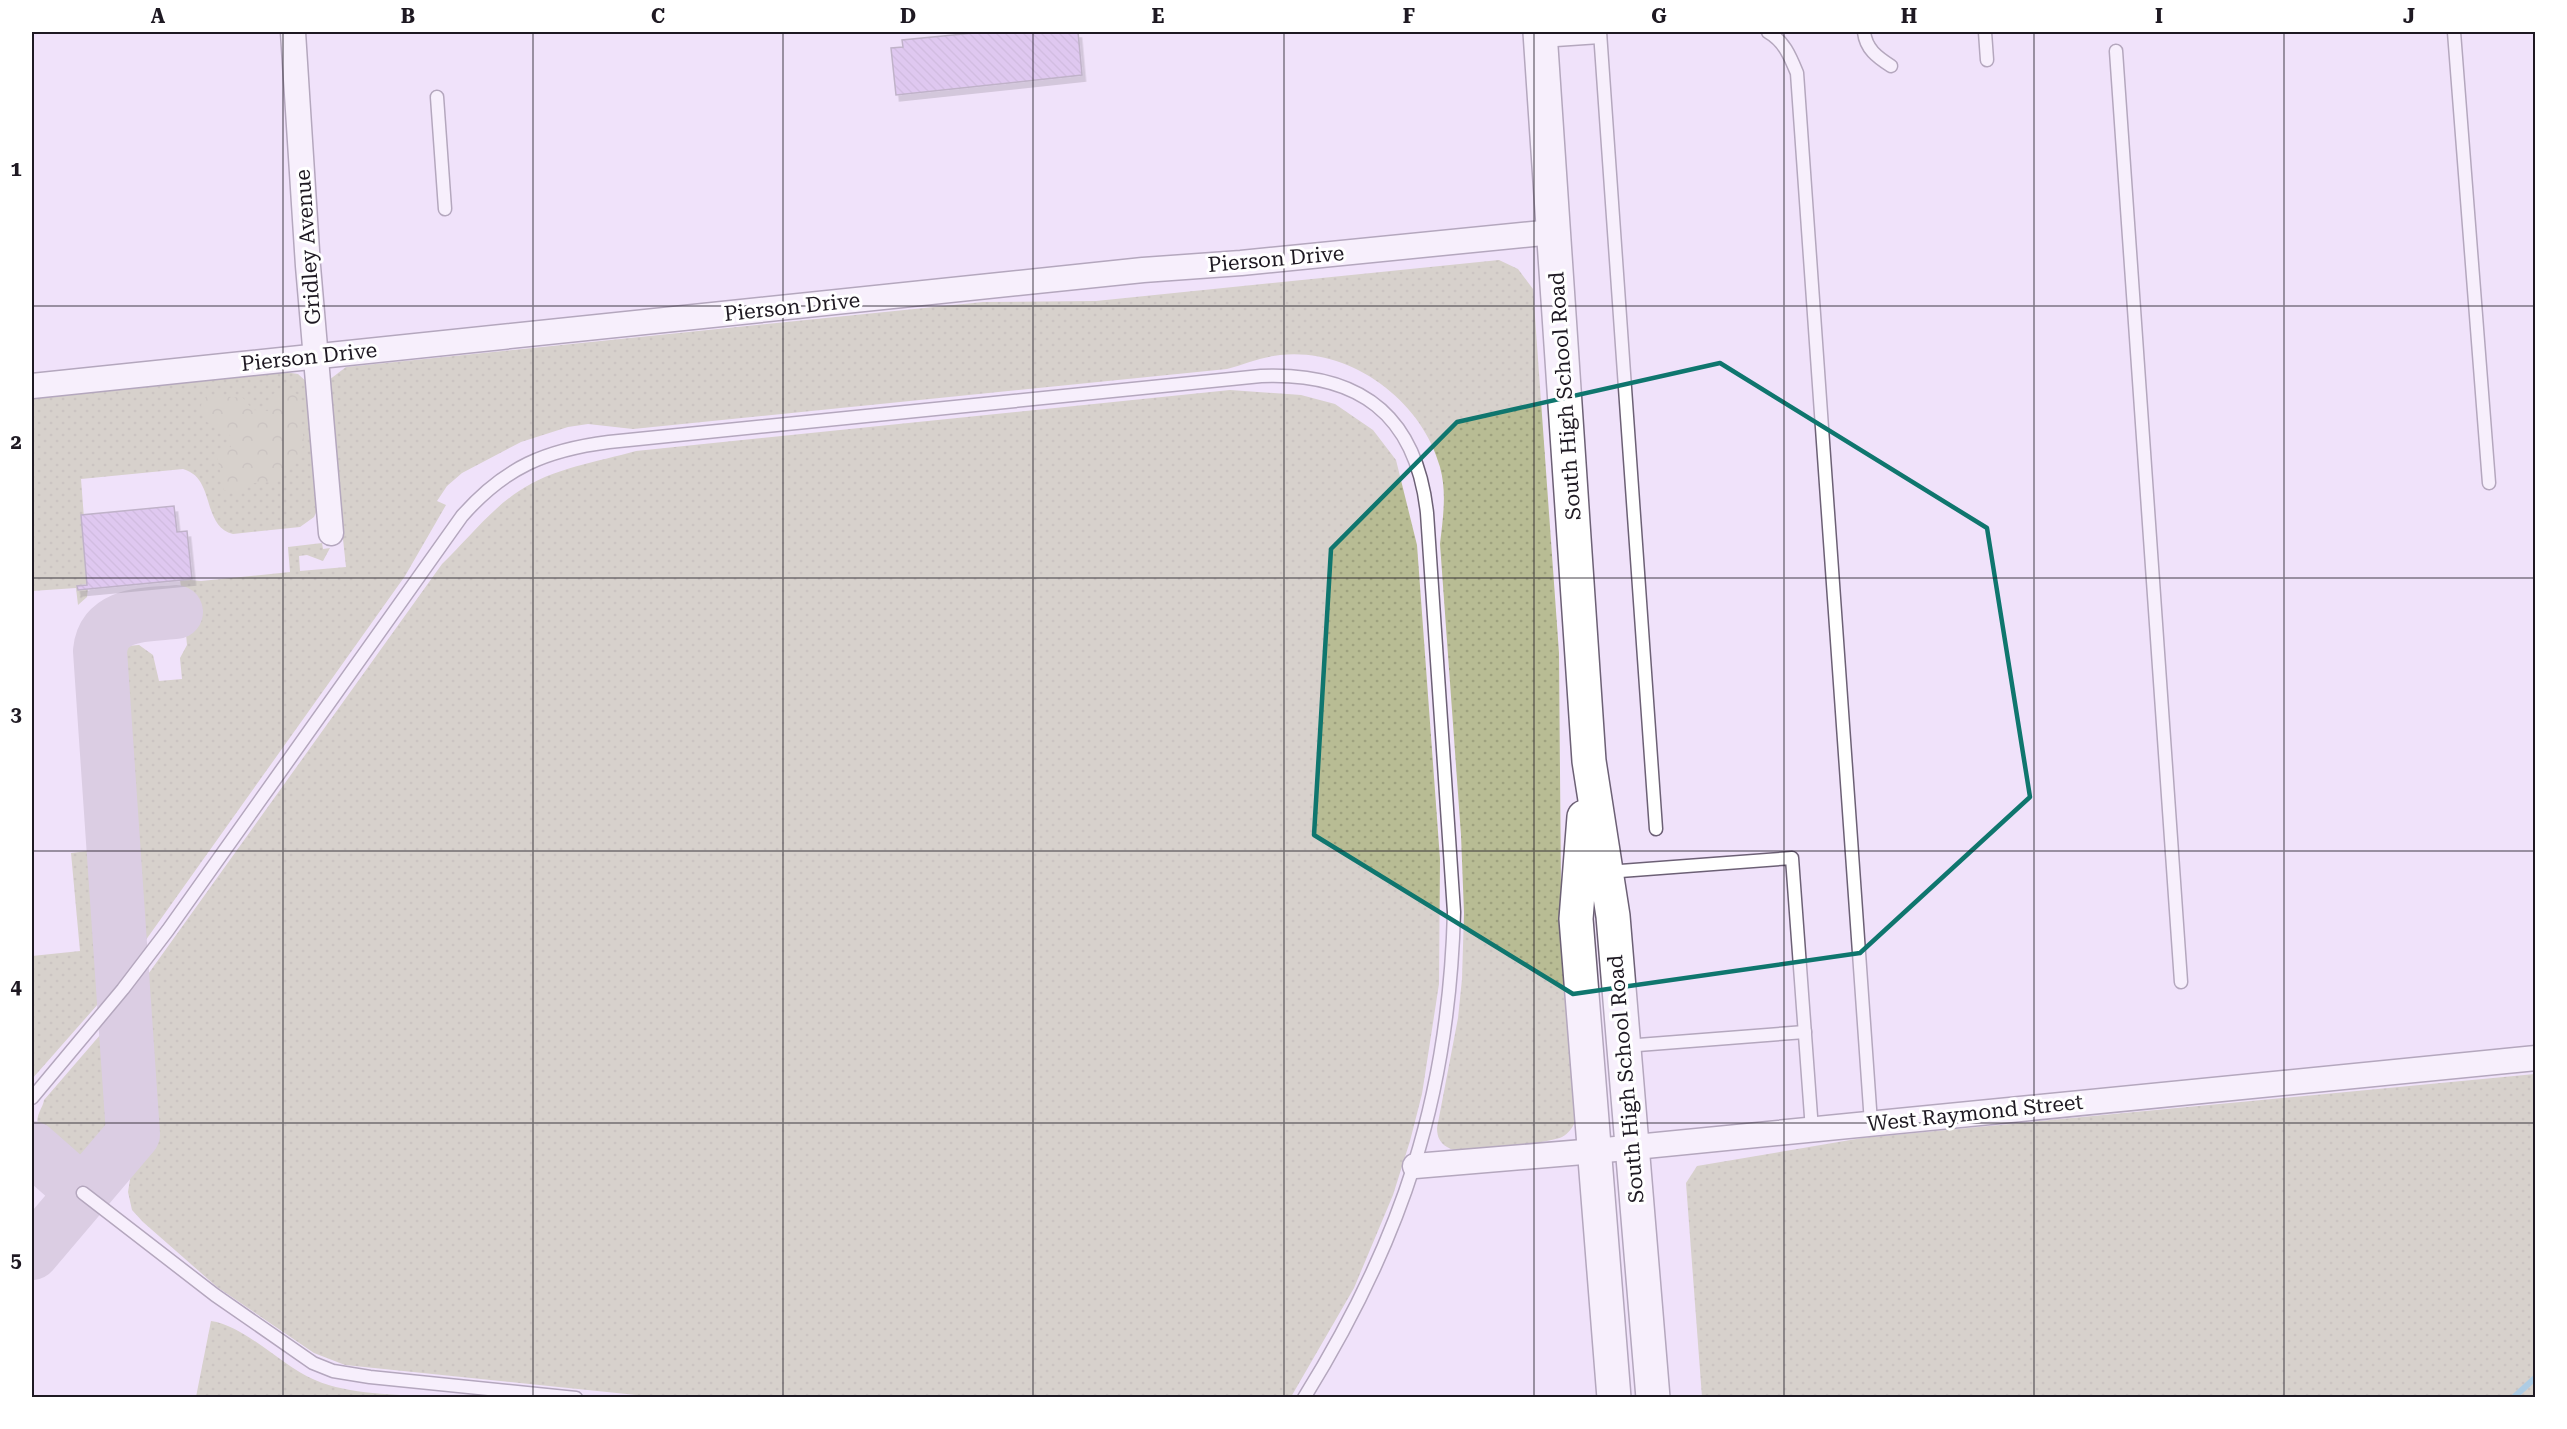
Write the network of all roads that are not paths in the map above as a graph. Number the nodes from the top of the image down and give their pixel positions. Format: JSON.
{"nodes":[{"id":1,"x":293,"y":32,"type":"edge"},
{"id":2,"x":1768,"y":32,"type":"edge"},
{"id":3,"x":1864,"y":32,"type":"edge"},
{"id":4,"x":1985,"y":32,"type":"edge"},
{"id":5,"x":2454,"y":32,"type":"edge"},
{"id":6,"x":1600,"y":34,"type":"edge"},
{"id":7,"x":1540,"y":36,"type":"edge"},
{"id":8,"x":2116,"y":51,"type":"dead end"},
{"id":9,"x":1987,"y":60,"type":"dead end"},
{"id":10,"x":1891,"y":66,"type":"dead end"},
{"id":11,"x":437,"y":97,"type":"dead end"},
{"id":12,"x":444,"y":209,"type":"dead end"},
{"id":13,"x":1553,"y":232,"type":"junction"},
{"id":14,"x":316,"y":357,"type":"junction"},
{"id":15,"x":32,"y":386,"type":"edge"},
{"id":16,"x":2489,"y":483,"type":"dead end"},
{"id":17,"x":332,"y":533,"type":"dead end"},
{"id":18,"x":1589,"y":762,"type":"junction"},
{"id":19,"x":1656,"y":829,"type":"dead end"},
{"id":20,"x":1606,"y":872,"type":"junction"},
{"id":21,"x":2181,"y":982,"type":"dead end"},
{"id":22,"x":1805,"y":1032,"type":"junction"},
{"id":23,"x":1624,"y":1046,"type":"junction"},
{"id":24,"x":2535,"y":1058,"type":"edge"},
{"id":25,"x":32,"y":1098,"type":"edge"},
{"id":26,"x":1871,"y":1123,"type":"junction"},
{"id":27,"x":1812,"y":1130,"type":"junction"},
{"id":28,"x":1631,"y":1148,"type":"junction"},
{"id":29,"x":1595,"y":1151,"type":"junction"},
{"id":30,"x":1415,"y":1166,"type":"junction"},
{"id":31,"x":83,"y":1193,"type":"dead end"},
{"id":32,"x":576,"y":1398,"type":"edge"},
{"id":33,"x":1304,"y":1398,"type":"edge"},
{"id":34,"x":1614,"y":1398,"type":"edge"},
{"id":35,"x":1653,"y":1398,"type":"edge"}],
"edges":[{"from":1,"to":14,"type":"street","name":"Gridley Avenue"},
{"from":2,"to":26,"type":"lane"},
{"from":3,"to":10,"type":"lane"},
{"from":4,"to":9,"type":"lane"},
{"from":5,"to":16,"type":"lane"},
{"from":6,"to":7,"type":"lane"},
{"from":6,"to":19,"type":"lane"},
{"from":7,"to":13,"type":"street","name":"South High School Road"},
{"from":8,"to":21,"type":"lane"},
{"from":11,"to":12,"type":"lane"},
{"from":13,"to":14,"type":"street","name":"Pierson Drive"},
{"from":13,"to":18,"type":"street","name":"South High School Road"},
{"from":14,"to":15,"type":"street","name":"Pierson Drive"},
{"from":14,"to":17,"type":"street","name":"Gridley Avenue"},
{"from":18,"to":20,"type":"street","name":"South High School Road"},
{"from":18,"to":29,"type":"street","name":"South High School Road"},
{"from":20,"to":22,"type":"lane"},
{"from":20,"to":23,"type":"street","name":"South High School Road"},
{"from":22,"to":23,"type":"lane"},
{"from":22,"to":27,"type":"lane"},
{"from":23,"to":28,"type":"street","name":"South High School Road"},
{"from":24,"to":26,"type":"street","name":"West Raymond Street"},
{"from":25,"to":30,"type":"lane"},
{"from":26,"to":27,"type":"street","name":"West Raymond Street"},
{"from":27,"to":28,"type":"street","name":"West Raymond Street"},
{"from":28,"to":29,"type":"street","name":"West Raymond Street"},
{"from":28,"to":35,"type":"street","name":"South High School Road"},
{"from":29,"to":30,"type":"street","name":"West Raymond Street"},
{"from":29,"to":34,"type":"street","name":"South High School Road"},
{"from":30,"to":33,"type":"lane"},
{"from":31,"to":32,"type":"lane"}]}
